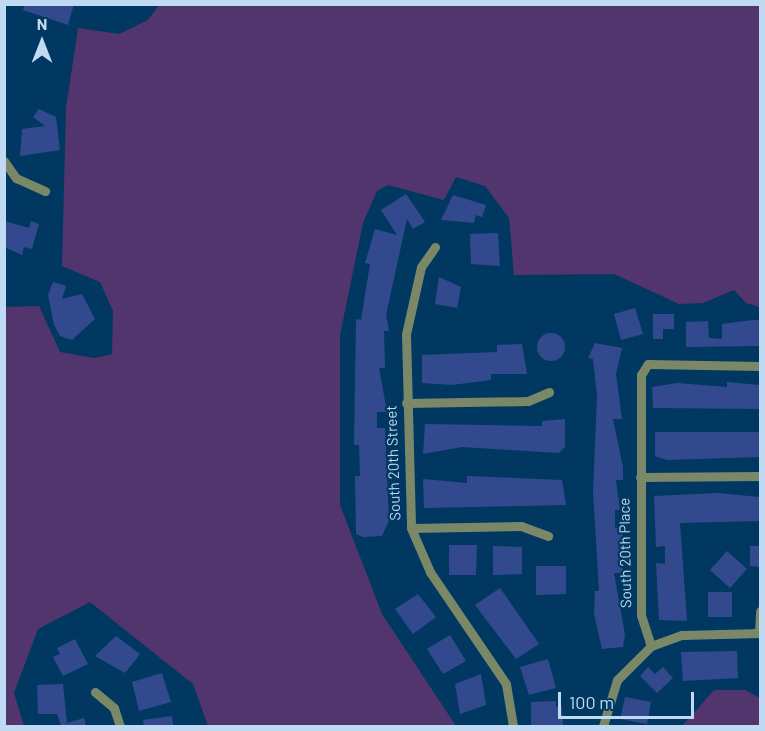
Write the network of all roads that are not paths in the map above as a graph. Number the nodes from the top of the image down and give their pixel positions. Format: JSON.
{"nodes":[{"id":1,"x":4,"y":161,"type":"edge"},
{"id":2,"x":45,"y":191,"type":"dead end"},
{"id":3,"x":435,"y":247,"type":"dead end"},
{"id":4,"x":760,"y":366,"type":"edge"},
{"id":5,"x":549,"y":392,"type":"dead end"},
{"id":6,"x":406,"y":403,"type":"junction"},
{"id":7,"x":760,"y":476,"type":"edge"},
{"id":8,"x":640,"y":477,"type":"junction"},
{"id":9,"x":411,"y":528,"type":"junction"},
{"id":10,"x":548,"y":536,"type":"dead end"},
{"id":11,"x":760,"y":611,"type":"edge"},
{"id":12,"x":760,"y":633,"type":"edge"},
{"id":13,"x":651,"y":646,"type":"junction"},
{"id":14,"x":95,"y":692,"type":"dead end"},
{"id":15,"x":120,"y":726,"type":"edge"},
{"id":16,"x":513,"y":726,"type":"edge"},
{"id":17,"x":603,"y":726,"type":"edge"}],
"edges":[{"from":1,"to":2,"type":"street"},
{"from":3,"to":6,"type":"street","name":"South 20th Street"},
{"from":4,"to":8,"type":"street","name":"South 20th Place"},
{"from":5,"to":6,"type":"street"},
{"from":6,"to":9,"type":"street","name":"South 20th Street"},
{"from":7,"to":8,"type":"street"},
{"from":8,"to":13,"type":"street","name":"South 20th Place"},
{"from":9,"to":10,"type":"street"},
{"from":9,"to":16,"type":"street","name":"South 20th Street"},
{"from":11,"to":12,"type":"street"},
{"from":12,"to":13,"type":"street"},
{"from":13,"to":17,"type":"street"},
{"from":14,"to":15,"type":"street"}]}
